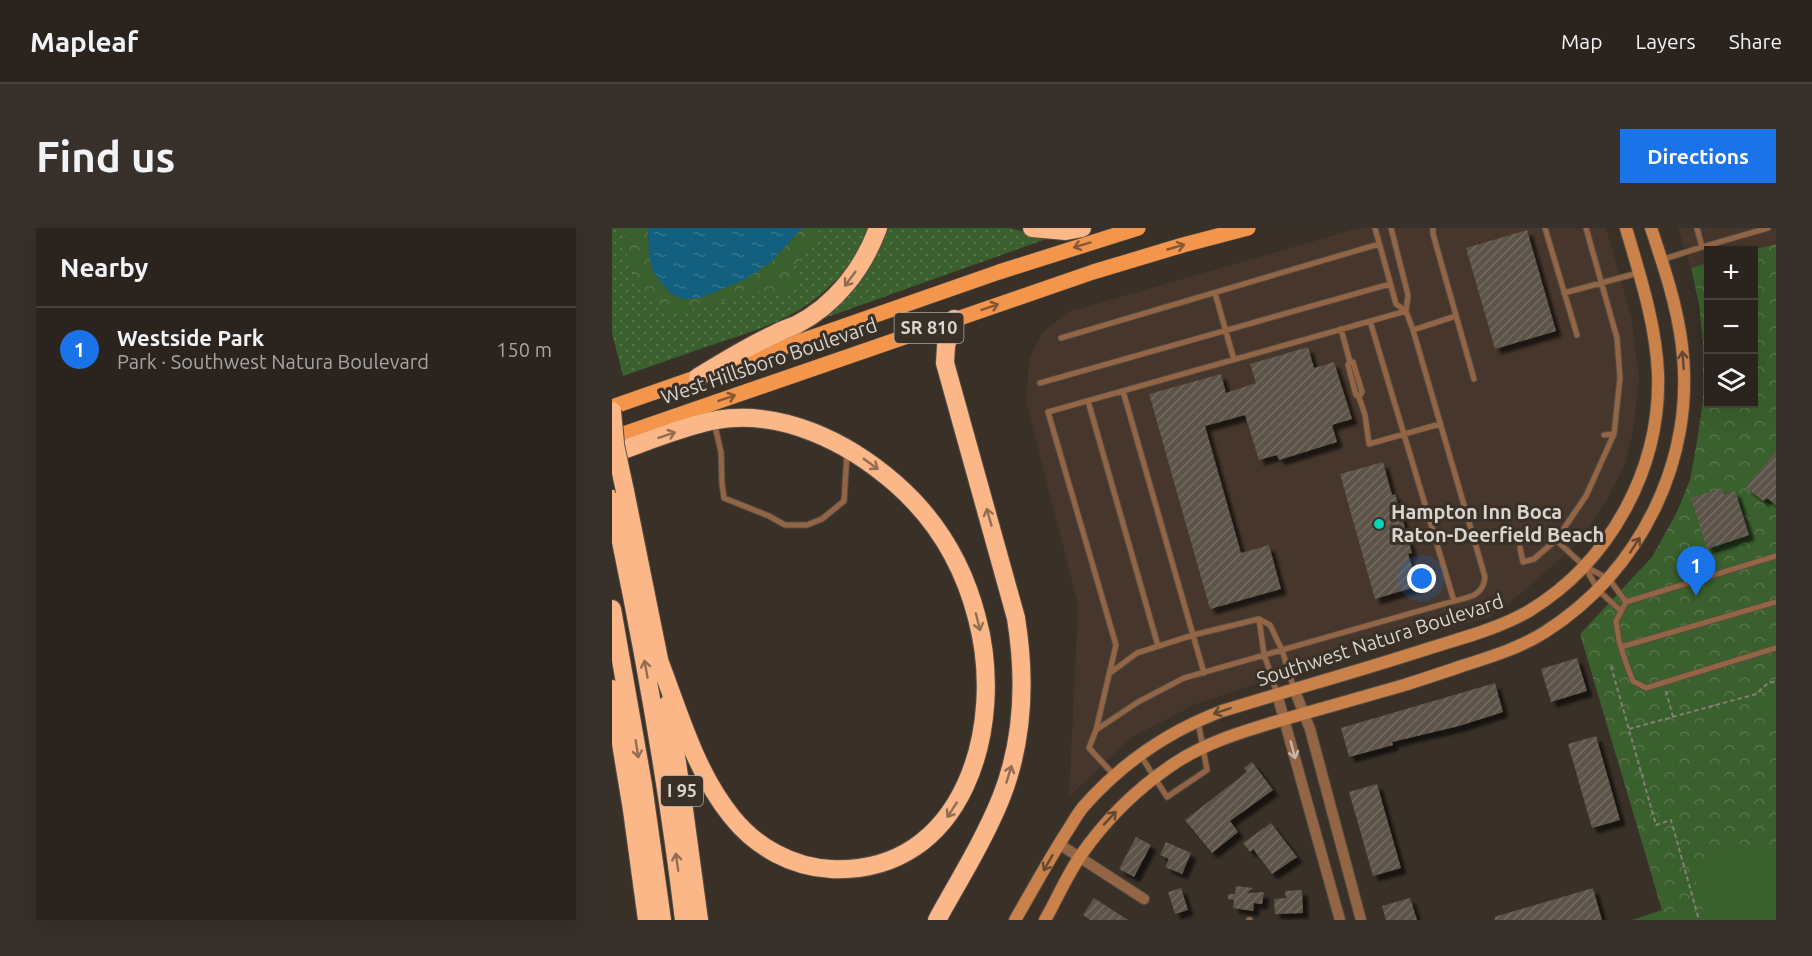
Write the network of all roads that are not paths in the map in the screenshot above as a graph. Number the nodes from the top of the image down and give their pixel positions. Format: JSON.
{"nodes":[{"id":1,"x":878,"y":228,"type":"edge"},
{"id":2,"x":1032,"y":228,"type":"edge"},
{"id":3,"x":1083,"y":228,"type":"edge"},
{"id":4,"x":1138,"y":228,"type":"edge"},
{"id":5,"x":1248,"y":228,"type":"edge"},
{"id":6,"x":1375,"y":228,"type":"edge"},
{"id":7,"x":1391,"y":228,"type":"edge"},
{"id":8,"x":1433,"y":228,"type":"edge"},
{"id":9,"x":1545,"y":228,"type":"edge"},
{"id":10,"x":1586,"y":228,"type":"edge"},
{"id":11,"x":1626,"y":228,"type":"edge"},
{"id":12,"x":1651,"y":228,"type":"edge"},
{"id":13,"x":1697,"y":228,"type":"edge"},
{"id":14,"x":1768,"y":228,"type":"edge"},
{"id":15,"x":1379,"y":244,"type":"junction"},
{"id":16,"x":1702,"y":247,"type":"junction"},
{"id":17,"x":1662,"y":260,"type":"junction"},
{"id":18,"x":1639,"y":273,"type":"junction"},
{"id":19,"x":1602,"y":282,"type":"junction"},
{"id":20,"x":1390,"y":284,"type":"junction"},
{"id":21,"x":1215,"y":292,"type":"junction"},
{"id":22,"x":1564,"y":293,"type":"junction"},
{"id":23,"x":1406,"y":311,"type":"junction"},
{"id":24,"x":1456,"y":316,"type":"junction"},
{"id":25,"x":954,"y":319,"type":"junction"},
{"id":26,"x":1370,"y":321,"type":"junction"},
{"id":27,"x":1341,"y":329,"type":"junction"},
{"id":28,"x":1413,"y":330,"type":"junction"},
{"id":29,"x":1225,"y":331,"type":"junction"},
{"id":30,"x":1577,"y":335,"type":"dead end"},
{"id":31,"x":1061,"y":338,"type":"dead end"},
{"id":32,"x":1234,"y":360,"type":"junction"},
{"id":33,"x":1619,"y":360,"type":"junction"},
{"id":34,"x":1612,"y":361,"type":"dead end"},
{"id":35,"x":698,"y":377,"type":"junction"},
{"id":36,"x":1474,"y":379,"type":"dead end"},
{"id":37,"x":1040,"y":383,"type":"dead end"},
{"id":38,"x":1123,"y":391,"type":"junction"},
{"id":39,"x":1088,"y":401,"type":"junction"},
{"id":40,"x":1618,"y":403,"type":"junction"},
{"id":41,"x":1610,"y":405,"type":"dead end"},
{"id":42,"x":612,"y":409,"type":"edge"},
{"id":43,"x":714,"y":421,"type":"junction"},
{"id":44,"x":1440,"y":424,"type":"junction"},
{"id":45,"x":1614,"y":434,"type":"junction"},
{"id":46,"x":1404,"y":435,"type":"junction"},
{"id":47,"x":1604,"y":435,"type":"dead end"},
{"id":48,"x":613,"y":442,"type":"edge"},
{"id":49,"x":848,"y":449,"type":"junction"},
{"id":50,"x":619,"y":495,"type":"edge"},
{"id":51,"x":1556,"y":540,"type":"junction"},
{"id":52,"x":1520,"y":548,"type":"dead end"},
{"id":53,"x":1776,"y":556,"type":"edge"},
{"id":54,"x":1584,"y":566,"type":"junction"},
{"id":55,"x":1609,"y":579,"type":"junction"},
{"id":56,"x":1598,"y":590,"type":"junction"},
{"id":57,"x":1454,"y":601,"type":"junction"},
{"id":58,"x":1626,"y":602,"type":"junction"},
{"id":59,"x":1776,"y":602,"type":"edge"},
{"id":60,"x":612,"y":609,"type":"edge"},
{"id":61,"x":1621,"y":611,"type":"junction"},
{"id":62,"x":1259,"y":620,"type":"junction"},
{"id":63,"x":1193,"y":635,"type":"junction"},
{"id":64,"x":1158,"y":646,"type":"junction"},
{"id":65,"x":1621,"y":647,"type":"junction"},
{"id":66,"x":1776,"y":648,"type":"edge"},
{"id":67,"x":1282,"y":650,"type":"junction"},
{"id":68,"x":1264,"y":654,"type":"junction"},
{"id":69,"x":660,"y":663,"type":"junction"},
{"id":70,"x":1204,"y":672,"type":"junction"},
{"id":71,"x":1110,"y":673,"type":"junction"},
{"id":72,"x":612,"y":689,"type":"edge"},
{"id":73,"x":1294,"y":689,"type":"junction"},
{"id":74,"x":1278,"y":694,"type":"junction"},
{"id":75,"x":1304,"y":713,"type":"junction"},
{"id":76,"x":1284,"y":719,"type":"junction"},
{"id":77,"x":1197,"y":720,"type":"junction"},
{"id":78,"x":1096,"y":730,"type":"junction"},
{"id":79,"x":1202,"y":747,"type":"junction"},
{"id":80,"x":1140,"y":754,"type":"junction"},
{"id":81,"x":1114,"y":775,"type":"junction"},
{"id":82,"x":1155,"y":778,"type":"junction"},
{"id":83,"x":1326,"y":791,"type":"junction"},
{"id":84,"x":1306,"y":796,"type":"junction"},
{"id":85,"x":1059,"y":844,"type":"junction"},
{"id":86,"x":1080,"y":856,"type":"junction"},
{"id":87,"x":1144,"y":899,"type":"dead end"},
{"id":88,"x":647,"y":920,"type":"edge"},
{"id":89,"x":662,"y":920,"type":"edge"},
{"id":90,"x":684,"y":920,"type":"edge"},
{"id":91,"x":699,"y":920,"type":"edge"},
{"id":92,"x":938,"y":920,"type":"edge"},
{"id":93,"x":1015,"y":920,"type":"edge"},
{"id":94,"x":1045,"y":920,"type":"edge"},
{"id":95,"x":1340,"y":920,"type":"edge"},
{"id":96,"x":1361,"y":920,"type":"edge"}],
"edges":[{"from":1,"to":35,"type":"highway","one_way":true},
{"from":2,"to":3,"type":"highway"},
{"from":4,"to":35,"type":"main road","name":"West Hillsboro Boulevard","number":"SR 810","one_way":true},
{"from":25,"to":5,"type":"main road","name":"West Hillsboro Boulevard","number":"SR 810","one_way":true},
{"from":6,"to":15,"type":"lane"},
{"from":7,"to":23,"type":"lane"},
{"from":8,"to":24,"type":"lane"},
{"from":9,"to":22,"type":"lane"},
{"from":10,"to":19,"type":"lane"},
{"from":11,"to":18,"type":"street","name":"Southwest Natura Boulevard"},
{"from":12,"to":17,"type":"street"},
{"from":13,"to":16,"type":"lane"},
{"from":14,"to":16,"type":"lane"},
{"from":15,"to":20,"type":"lane"},
{"from":15,"to":21,"type":"lane"},
{"from":16,"to":17,"type":"lane"},
{"from":55,"to":17,"type":"street","one_way":true},
{"from":18,"to":19,"type":"lane"},
{"from":18,"to":54,"type":"street","name":"Southwest Natura Boulevard"},
{"from":19,"to":22,"type":"lane"},
{"from":19,"to":33,"type":"lane"},
{"from":20,"to":23,"type":"lane"},
{"from":20,"to":29,"type":"lane"},
{"from":21,"to":29,"type":"lane"},
{"from":21,"to":31,"type":"lane"},
{"from":22,"to":30,"type":"lane"},
{"from":23,"to":26,"type":"lane"},
{"from":23,"to":28,"type":"lane"},
{"from":24,"to":28,"type":"lane"},
{"from":24,"to":36,"type":"lane"},
{"from":48,"to":25,"type":"main road","name":"West Hillsboro Boulevard","number":"SR 810","one_way":true},
{"from":92,"to":25,"type":"highway","one_way":true},
{"from":26,"to":27,"type":"lane"},
{"from":26,"to":46,"type":"lane"},
{"from":27,"to":32,"type":"lane"},
{"from":27,"to":46,"type":"lane"},
{"from":28,"to":44,"type":"lane"},
{"from":29,"to":32,"type":"lane"},
{"from":29,"to":37,"type":"lane"},
{"from":32,"to":38,"type":"lane"},
{"from":33,"to":34,"type":"lane"},
{"from":33,"to":40,"type":"lane"},
{"from":35,"to":42,"type":"main road","name":"West Hillsboro Boulevard","number":"SR 810"},
{"from":38,"to":39,"type":"lane"},
{"from":38,"to":63,"type":"lane"},
{"from":39,"to":64,"type":"lane"},
{"from":39,"to":71,"type":"lane"},
{"from":40,"to":41,"type":"lane"},
{"from":40,"to":45,"type":"lane"},
{"from":42,"to":48,"type":"highway","bridge":true},
{"from":48,"to":43,"type":"highway","one_way":true},
{"from":43,"to":49,"type":"highway"},
{"from":43,"to":49,"type":"lane"},
{"from":44,"to":46,"type":"lane"},
{"from":44,"to":57,"type":"lane"},
{"from":45,"to":47,"type":"lane"},
{"from":45,"to":51,"type":"lane"},
{"from":46,"to":57,"type":"lane"},
{"from":48,"to":50,"type":"highway","number":"I 95","bridge":true},
{"from":49,"to":69,"type":"highway","one_way":true},
{"from":50,"to":69,"type":"highway","number":"I 95"},
{"from":90,"to":50,"type":"highway","one_way":true},
{"from":51,"to":52,"type":"lane"},
{"from":51,"to":54,"type":"lane"},
{"from":53,"to":58,"type":"lane"},
{"from":54,"to":55,"type":"lane"},
{"from":54,"to":56,"type":"lane"},
{"from":54,"to":73,"type":"street","name":"Southwest Natura Boulevard"},
{"from":55,"to":56,"type":"street"},
{"from":55,"to":58,"type":"lane"},
{"from":56,"to":61,"type":"lane"},
{"from":56,"to":75,"type":"street"},
{"from":57,"to":67,"type":"lane"},
{"from":58,"to":61,"type":"lane"},
{"from":59,"to":65,"type":"lane"},
{"from":60,"to":89,"type":"highway","one_way":true},
{"from":61,"to":65,"type":"lane"},
{"from":62,"to":63,"type":"lane"},
{"from":62,"to":67,"type":"lane"},
{"from":62,"to":68,"type":"lane"},
{"from":63,"to":64,"type":"lane"},
{"from":63,"to":70,"type":"lane"},
{"from":64,"to":71,"type":"lane"},
{"from":65,"to":66,"type":"lane"},
{"from":67,"to":68,"type":"lane"},
{"from":67,"to":73,"type":"lane"},
{"from":68,"to":70,"type":"lane"},
{"from":68,"to":74,"type":"lane"},
{"from":69,"to":91,"type":"highway","number":"I 95"},
{"from":70,"to":78,"type":"lane"},
{"from":71,"to":78,"type":"lane"},
{"from":72,"to":88,"type":"highway"},
{"from":73,"to":74,"type":"street","name":"Southwest Natura Boulevard"},
{"from":73,"to":75,"type":"street"},
{"from":74,"to":76,"type":"street"},
{"from":74,"to":77,"type":"street","name":"Southwest Natura Boulevard","one_way":true},
{"from":75,"to":76,"type":"street"},
{"from":75,"to":83,"type":"street"},
{"from":76,"to":79,"type":"street"},
{"from":76,"to":84,"type":"street","one_way":true},
{"from":77,"to":79,"type":"lane"},
{"from":77,"to":80,"type":"street","name":"Southwest Natura Boulevard"},
{"from":78,"to":81,"type":"lane"},
{"from":79,"to":82,"type":"street"},
{"from":79,"to":82,"type":"lane"},
{"from":80,"to":81,"type":"street","name":"Southwest Natura Boulevard"},
{"from":80,"to":82,"type":"lane"},
{"from":81,"to":85,"type":"street","name":"Southwest Natura Boulevard"},
{"from":86,"to":82,"type":"street","one_way":true},
{"from":83,"to":84,"type":"street"},
{"from":83,"to":96,"type":"street"},
{"from":84,"to":95,"type":"street"},
{"from":85,"to":86,"type":"street"},
{"from":85,"to":93,"type":"street","name":"Southwest Natura Boulevard","one_way":true},
{"from":86,"to":87,"type":"street"},
{"from":86,"to":94,"type":"street"}]}
